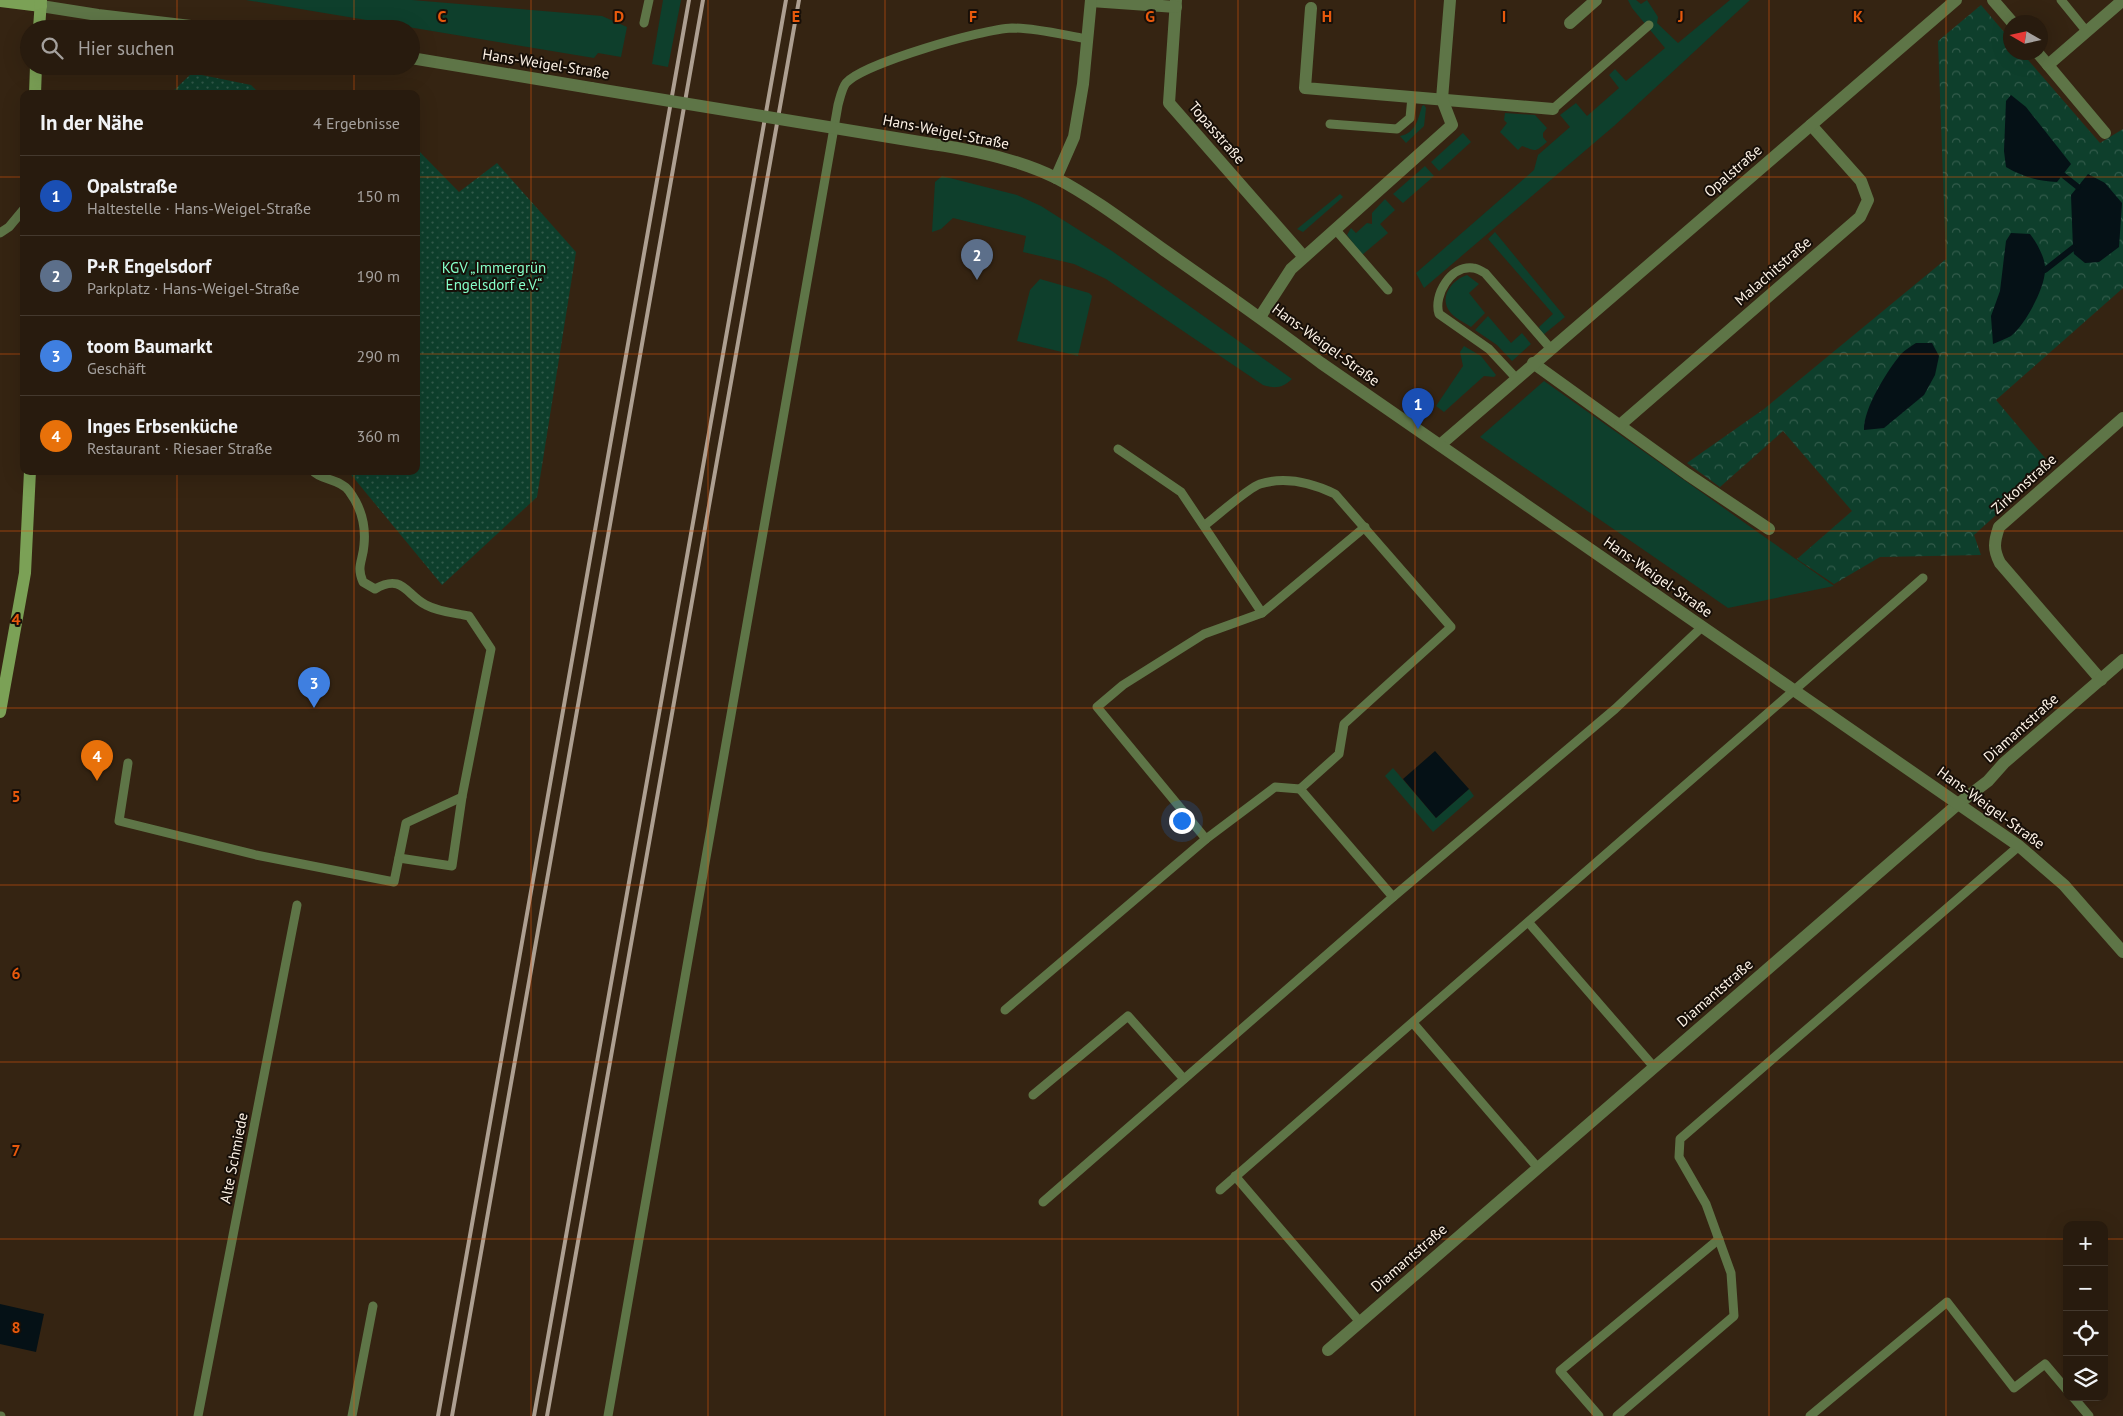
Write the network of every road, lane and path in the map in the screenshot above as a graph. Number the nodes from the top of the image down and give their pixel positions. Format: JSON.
{"nodes":[{"id":1,"x":649,"y":0,"type":"edge"},
{"id":2,"x":1091,"y":0,"type":"edge"},
{"id":3,"x":1450,"y":0,"type":"edge"},
{"id":4,"x":1596,"y":0,"type":"edge"},
{"id":5,"x":1956,"y":0,"type":"edge"},
{"id":6,"x":1993,"y":0,"type":"edge"},
{"id":7,"x":2061,"y":0,"type":"edge"},
{"id":8,"x":2123,"y":0,"type":"edge"},
{"id":9,"x":0,"y":1,"type":"edge"},
{"id":10,"x":41,"y":3,"type":"edge"},
{"id":11,"x":1176,"y":4,"type":"edge"},
{"id":12,"x":1311,"y":8,"type":"dead end"},
{"id":13,"x":2006,"y":15,"type":"edge"},
{"id":14,"x":40,"y":20,"type":"edge"},
{"id":15,"x":134,"y":20,"type":"edge"},
{"id":16,"x":644,"y":23,"type":"dead end"},
{"id":17,"x":1570,"y":23,"type":"dead end"},
{"id":18,"x":1649,"y":25,"type":"dead end"},
{"id":19,"x":2087,"y":32,"type":"junction"},
{"id":20,"x":1087,"y":39,"type":"junction"},
{"id":21,"x":420,"y":60,"type":"edge"},
{"id":22,"x":2044,"y":60,"type":"edge"},
{"id":23,"x":2048,"y":65,"type":"junction"},
{"id":24,"x":36,"y":75,"type":"edge"},
{"id":25,"x":35,"y":90,"type":"edge"},
{"id":26,"x":1412,"y":97,"type":"junction"},
{"id":27,"x":1442,"y":99,"type":"junction"},
{"id":28,"x":1553,"y":109,"type":"joint"},
{"id":29,"x":1330,"y":124,"type":"dead end"},
{"id":30,"x":1811,"y":125,"type":"junction"},
{"id":31,"x":2104,"y":133,"type":"dead end"},
{"id":32,"x":1056,"y":178,"type":"junction"},
{"id":33,"x":20,"y":214,"type":"edge"},
{"id":34,"x":1335,"y":229,"type":"junction"},
{"id":35,"x":0,"y":233,"type":"edge"},
{"id":36,"x":1304,"y":256,"type":"junction"},
{"id":37,"x":1388,"y":290,"type":"dead end"},
{"id":38,"x":1260,"y":317,"type":"junction"},
{"id":39,"x":1551,"y":349,"type":"junction"},
{"id":40,"x":1533,"y":364,"type":"junction"},
{"id":41,"x":1516,"y":378,"type":"junction"},
{"id":42,"x":2123,"y":418,"type":"edge"},
{"id":43,"x":1620,"y":425,"type":"junction"},
{"id":44,"x":1440,"y":444,"type":"junction"},
{"id":45,"x":1118,"y":449,"type":"dead end"},
{"id":46,"x":30,"y":475,"type":"edge"},
{"id":47,"x":321,"y":475,"type":"edge"},
{"id":48,"x":1205,"y":525,"type":"junction"},
{"id":49,"x":1365,"y":527,"type":"junction"},
{"id":50,"x":1769,"y":529,"type":"dead end"},
{"id":51,"x":1923,"y":578,"type":"dead end"},
{"id":52,"x":1262,"y":613,"type":"junction"},
{"id":53,"x":1702,"y":627,"type":"junction"},
{"id":54,"x":2123,"y":660,"type":"edge"},
{"id":55,"x":2100,"y":680,"type":"junction"},
{"id":56,"x":1794,"y":690,"type":"junction"},
{"id":57,"x":0,"y":712,"type":"edge"},
{"id":58,"x":128,"y":763,"type":"dead end"},
{"id":59,"x":1300,"y":789,"type":"junction"},
{"id":60,"x":462,"y":797,"type":"junction"},
{"id":61,"x":1958,"y":804,"type":"junction"},
{"id":62,"x":1206,"y":840,"type":"junction"},
{"id":63,"x":2019,"y":846,"type":"junction"},
{"id":64,"x":399,"y":858,"type":"junction"},
{"id":65,"x":1393,"y":897,"type":"junction"},
{"id":66,"x":297,"y":905,"type":"dead end"},
{"id":67,"x":1529,"y":923,"type":"junction"},
{"id":68,"x":2123,"y":952,"type":"edge"},
{"id":69,"x":1005,"y":1010,"type":"dead end"},
{"id":70,"x":1413,"y":1023,"type":"junction"},
{"id":71,"x":1654,"y":1067,"type":"junction"},
{"id":72,"x":1184,"y":1078,"type":"junction"},
{"id":73,"x":1033,"y":1095,"type":"dead end"},
{"id":74,"x":1538,"y":1168,"type":"junction"},
{"id":75,"x":1235,"y":1176,"type":"junction"},
{"id":76,"x":1220,"y":1190,"type":"dead end"},
{"id":77,"x":1043,"y":1202,"type":"dead end"},
{"id":78,"x":1719,"y":1239,"type":"junction"},
{"id":79,"x":373,"y":1306,"type":"dead end"},
{"id":80,"x":1360,"y":1322,"type":"junction"},
{"id":81,"x":1328,"y":1350,"type":"dead end"},
{"id":82,"x":2063,"y":1385,"type":"edge"},
{"id":83,"x":2076,"y":1401,"type":"edge"},
{"id":84,"x":198,"y":1416,"type":"edge"},
{"id":85,"x":352,"y":1416,"type":"edge"},
{"id":86,"x":608,"y":1416,"type":"edge"},
{"id":87,"x":1599,"y":1416,"type":"edge"},
{"id":88,"x":1618,"y":1416,"type":"edge"},
{"id":89,"x":1810,"y":1416,"type":"edge"},
{"id":90,"x":2089,"y":1416,"type":"edge"}],
"edges":[{"from":1,"to":16,"type":"lane"},
{"from":2,"to":11,"type":"street","name":"Topasstraße"},
{"from":2,"to":20,"type":"street"},
{"from":3,"to":27,"type":"street"},
{"from":4,"to":17,"type":"street"},
{"from":5,"to":30,"type":"street","name":"Opalstraße"},
{"from":6,"to":13,"type":"street"},
{"from":7,"to":19,"type":"lane"},
{"from":8,"to":19,"type":"street"},
{"from":9,"to":10,"type":"main road"},
{"from":10,"to":14,"type":"main road"},
{"from":10,"to":15,"type":"street"},
{"from":11,"to":36,"type":"street","name":"Topasstraße"},
{"from":12,"to":26,"type":"street"},
{"from":18,"to":28,"type":"lane"},
{"from":19,"to":23,"type":"street"},
{"from":20,"to":32,"type":"street"},
{"from":20,"to":86,"type":"lane"},
{"from":21,"to":32,"type":"street","name":"Hans-Weigel-Straße","bridge":true},
{"from":22,"to":23,"type":"street"},
{"from":23,"to":31,"type":"street"},
{"from":24,"to":25,"type":"main road"},
{"from":26,"to":27,"type":"street"},
{"from":26,"to":29,"type":"lane"},
{"from":27,"to":28,"type":"street"},
{"from":27,"to":34,"type":"street"},
{"from":30,"to":39,"type":"street","name":"Opalstraße"},
{"from":30,"to":43,"type":"street","name":"Malachitstraße"},
{"from":32,"to":38,"type":"street","name":"Hans-Weigel-Straße"},
{"from":33,"to":35,"type":"lane"},
{"from":34,"to":36,"type":"street"},
{"from":34,"to":37,"type":"lane"},
{"from":36,"to":38,"type":"street"},
{"from":38,"to":44,"type":"street","name":"Hans-Weigel-Straße"},
{"from":39,"to":40,"type":"street","name":"Opalstraße"},
{"from":39,"to":41,"type":"lane"},
{"from":40,"to":41,"type":"street","name":"Opalstraße"},
{"from":40,"to":43,"type":"street"},
{"from":41,"to":44,"type":"street","name":"Opalstraße"},
{"from":42,"to":55,"type":"street","name":"Zirkonstraße"},
{"from":43,"to":50,"type":"street"},
{"from":44,"to":53,"type":"street","name":"Hans-Weigel-Straße"},
{"from":45,"to":48,"type":"lane"},
{"from":46,"to":57,"type":"main road"},
{"from":47,"to":60,"type":"lane"},
{"from":48,"to":49,"type":"lane"},
{"from":48,"to":52,"type":"lane"},
{"from":49,"to":52,"type":"lane"},
{"from":49,"to":59,"type":"lane"},
{"from":51,"to":56,"type":"lane"},
{"from":52,"to":62,"type":"lane"},
{"from":53,"to":56,"type":"street","name":"Hans-Weigel-Straße"},
{"from":53,"to":65,"type":"lane"},
{"from":54,"to":55,"type":"street","name":"Diamantstraße"},
{"from":55,"to":61,"type":"street","name":"Diamantstraße"},
{"from":56,"to":61,"type":"street","name":"Hans-Weigel-Straße"},
{"from":56,"to":67,"type":"lane"},
{"from":58,"to":64,"type":"lane"},
{"from":59,"to":62,"type":"lane"},
{"from":59,"to":65,"type":"lane"},
{"from":60,"to":64,"type":"lane"},
{"from":60,"to":64,"type":"lane"},
{"from":61,"to":63,"type":"street","name":"Hans-Weigel-Straße"},
{"from":61,"to":71,"type":"street","name":"Diamantstraße"},
{"from":62,"to":69,"type":"lane"},
{"from":63,"to":68,"type":"street","name":"Hans-Weigel-Straße"},
{"from":63,"to":78,"type":"lane"},
{"from":65,"to":72,"type":"lane"},
{"from":66,"to":84,"type":"lane","name":"Alte Schmiede"},
{"from":67,"to":70,"type":"lane"},
{"from":67,"to":71,"type":"lane"},
{"from":70,"to":74,"type":"lane"},
{"from":70,"to":75,"type":"lane"},
{"from":71,"to":74,"type":"street","name":"Diamantstraße"},
{"from":72,"to":73,"type":"lane"},
{"from":72,"to":77,"type":"lane"},
{"from":74,"to":80,"type":"street","name":"Diamantstraße"},
{"from":75,"to":76,"type":"lane"},
{"from":75,"to":80,"type":"lane"},
{"from":78,"to":87,"type":"lane"},
{"from":78,"to":88,"type":"lane"},
{"from":79,"to":85,"type":"lane"},
{"from":80,"to":81,"type":"street","name":"Diamantstraße"},
{"from":82,"to":89,"type":"lane"},
{"from":83,"to":90,"type":"lane"}]}
